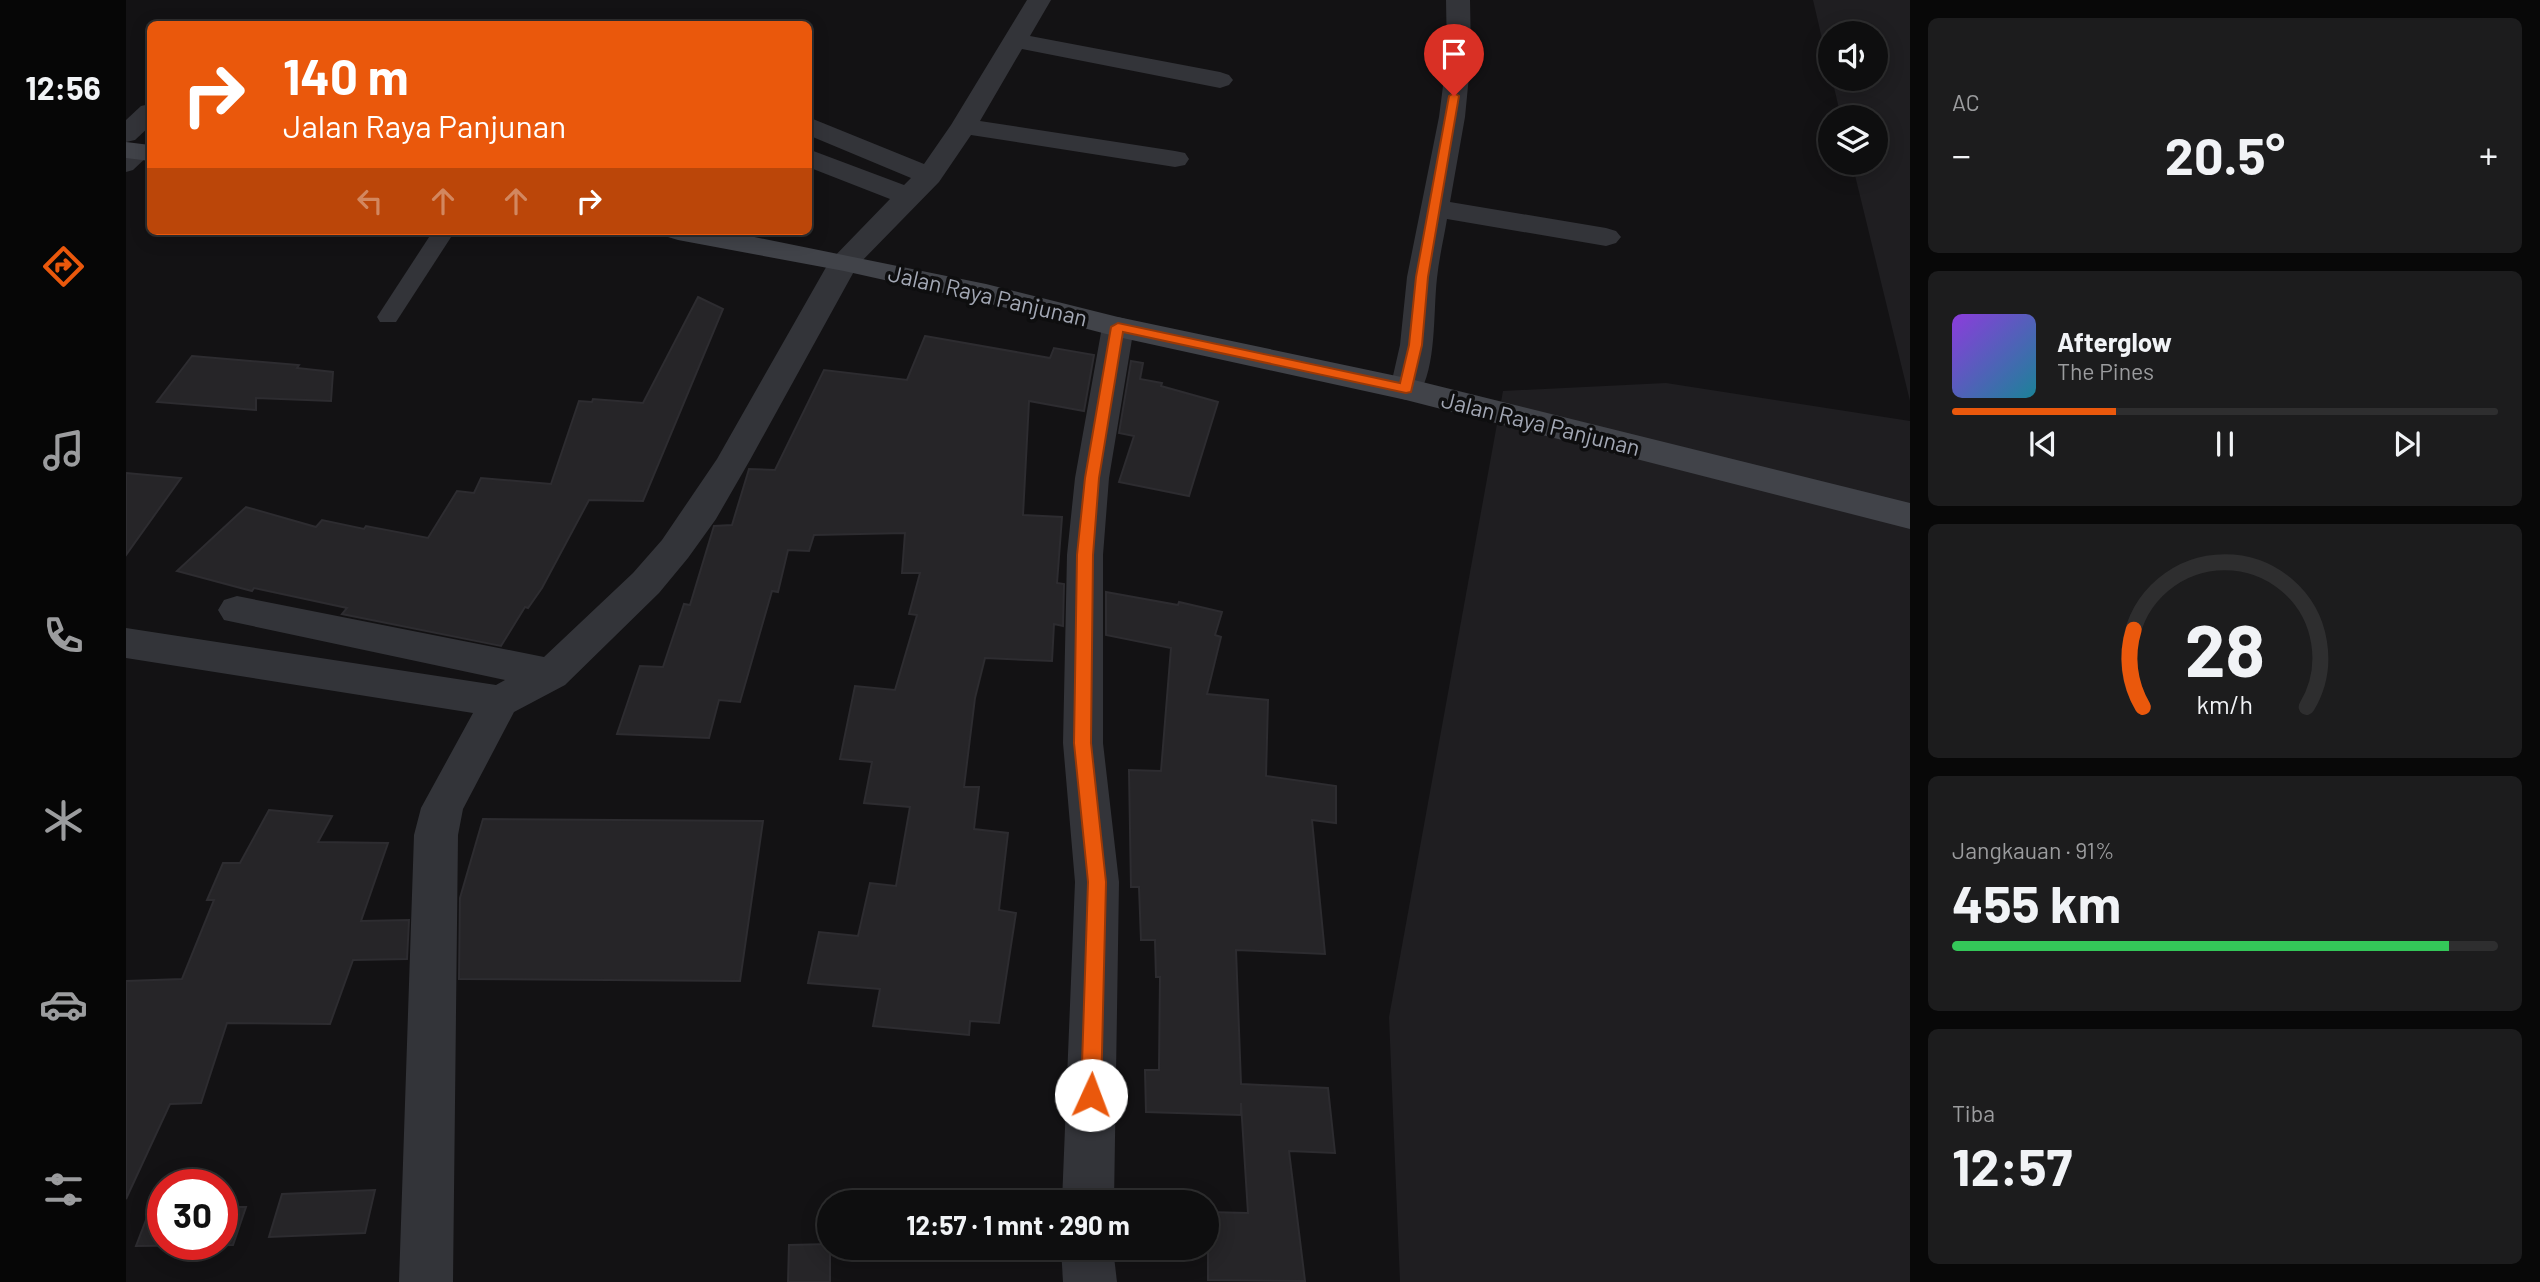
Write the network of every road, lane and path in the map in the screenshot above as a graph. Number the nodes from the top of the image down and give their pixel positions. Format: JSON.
{"nodes":[{"id":1,"x":1039,"y":0,"type":"edge"},
{"id":2,"x":1458,"y":0,"type":"edge"},
{"id":3,"x":1015,"y":40,"type":"junction"},
{"id":4,"x":1220,"y":80,"type":"dead end"},
{"id":5,"x":147,"y":119,"type":"edge"},
{"id":6,"x":964,"y":126,"type":"junction"},
{"id":7,"x":812,"y":127,"type":"edge"},
{"id":8,"x":134,"y":151,"type":"edge"},
{"id":9,"x":812,"y":159,"type":"edge"},
{"id":10,"x":1175,"y":159,"type":"dead end"},
{"id":11,"x":919,"y":186,"type":"junction"},
{"id":12,"x":1434,"y":208,"type":"junction"},
{"id":13,"x":441,"y":235,"type":"edge"},
{"id":14,"x":699,"y":235,"type":"edge"},
{"id":15,"x":1606,"y":237,"type":"dead end"},
{"id":16,"x":844,"y":262,"type":"junction"},
{"id":17,"x":388,"y":317,"type":"dead end"},
{"id":18,"x":1118,"y":327,"type":"junction"},
{"id":19,"x":1411,"y":368,"type":"junction"},
{"id":20,"x":1910,"y":516,"type":"edge"},
{"id":21,"x":237,"y":610,"type":"dead end"},
{"id":22,"x":126,"y":643,"type":"edge"},
{"id":23,"x":551,"y":674,"type":"junction"},
{"id":24,"x":500,"y":701,"type":"junction"},
{"id":25,"x":1088,"y":1190,"type":"edge"},
{"id":26,"x":1088,"y":1260,"type":"edge"},
{"id":27,"x":426,"y":1282,"type":"edge"},
{"id":28,"x":1090,"y":1282,"type":"edge"}],
"edges":[{"from":1,"to":3,"type":"street"},
{"from":2,"to":12,"type":"street"},
{"from":3,"to":4,"type":"street"},
{"from":3,"to":6,"type":"street"},
{"from":5,"to":8,"type":"street"},
{"from":6,"to":10,"type":"street"},
{"from":6,"to":11,"type":"street"},
{"from":7,"to":11,"type":"street"},
{"from":9,"to":11,"type":"street"},
{"from":11,"to":16,"type":"street"},
{"from":12,"to":15,"type":"street"},
{"from":12,"to":19,"type":"street"},
{"from":13,"to":17,"type":"lane"},
{"from":14,"to":16,"type":"main road","name":"Jalan Raya Panjunan"},
{"from":16,"to":18,"type":"main road","name":"Jalan Raya Panjunan"},
{"from":16,"to":23,"type":"street"},
{"from":18,"to":19,"type":"main road","name":"Jalan Raya Panjunan"},
{"from":18,"to":25,"type":"street"},
{"from":19,"to":20,"type":"main road","name":"Jalan Raya Panjunan"},
{"from":21,"to":23,"type":"street"},
{"from":22,"to":24,"type":"street"},
{"from":23,"to":24,"type":"street"},
{"from":24,"to":27,"type":"street"},
{"from":26,"to":28,"type":"street"}]}
